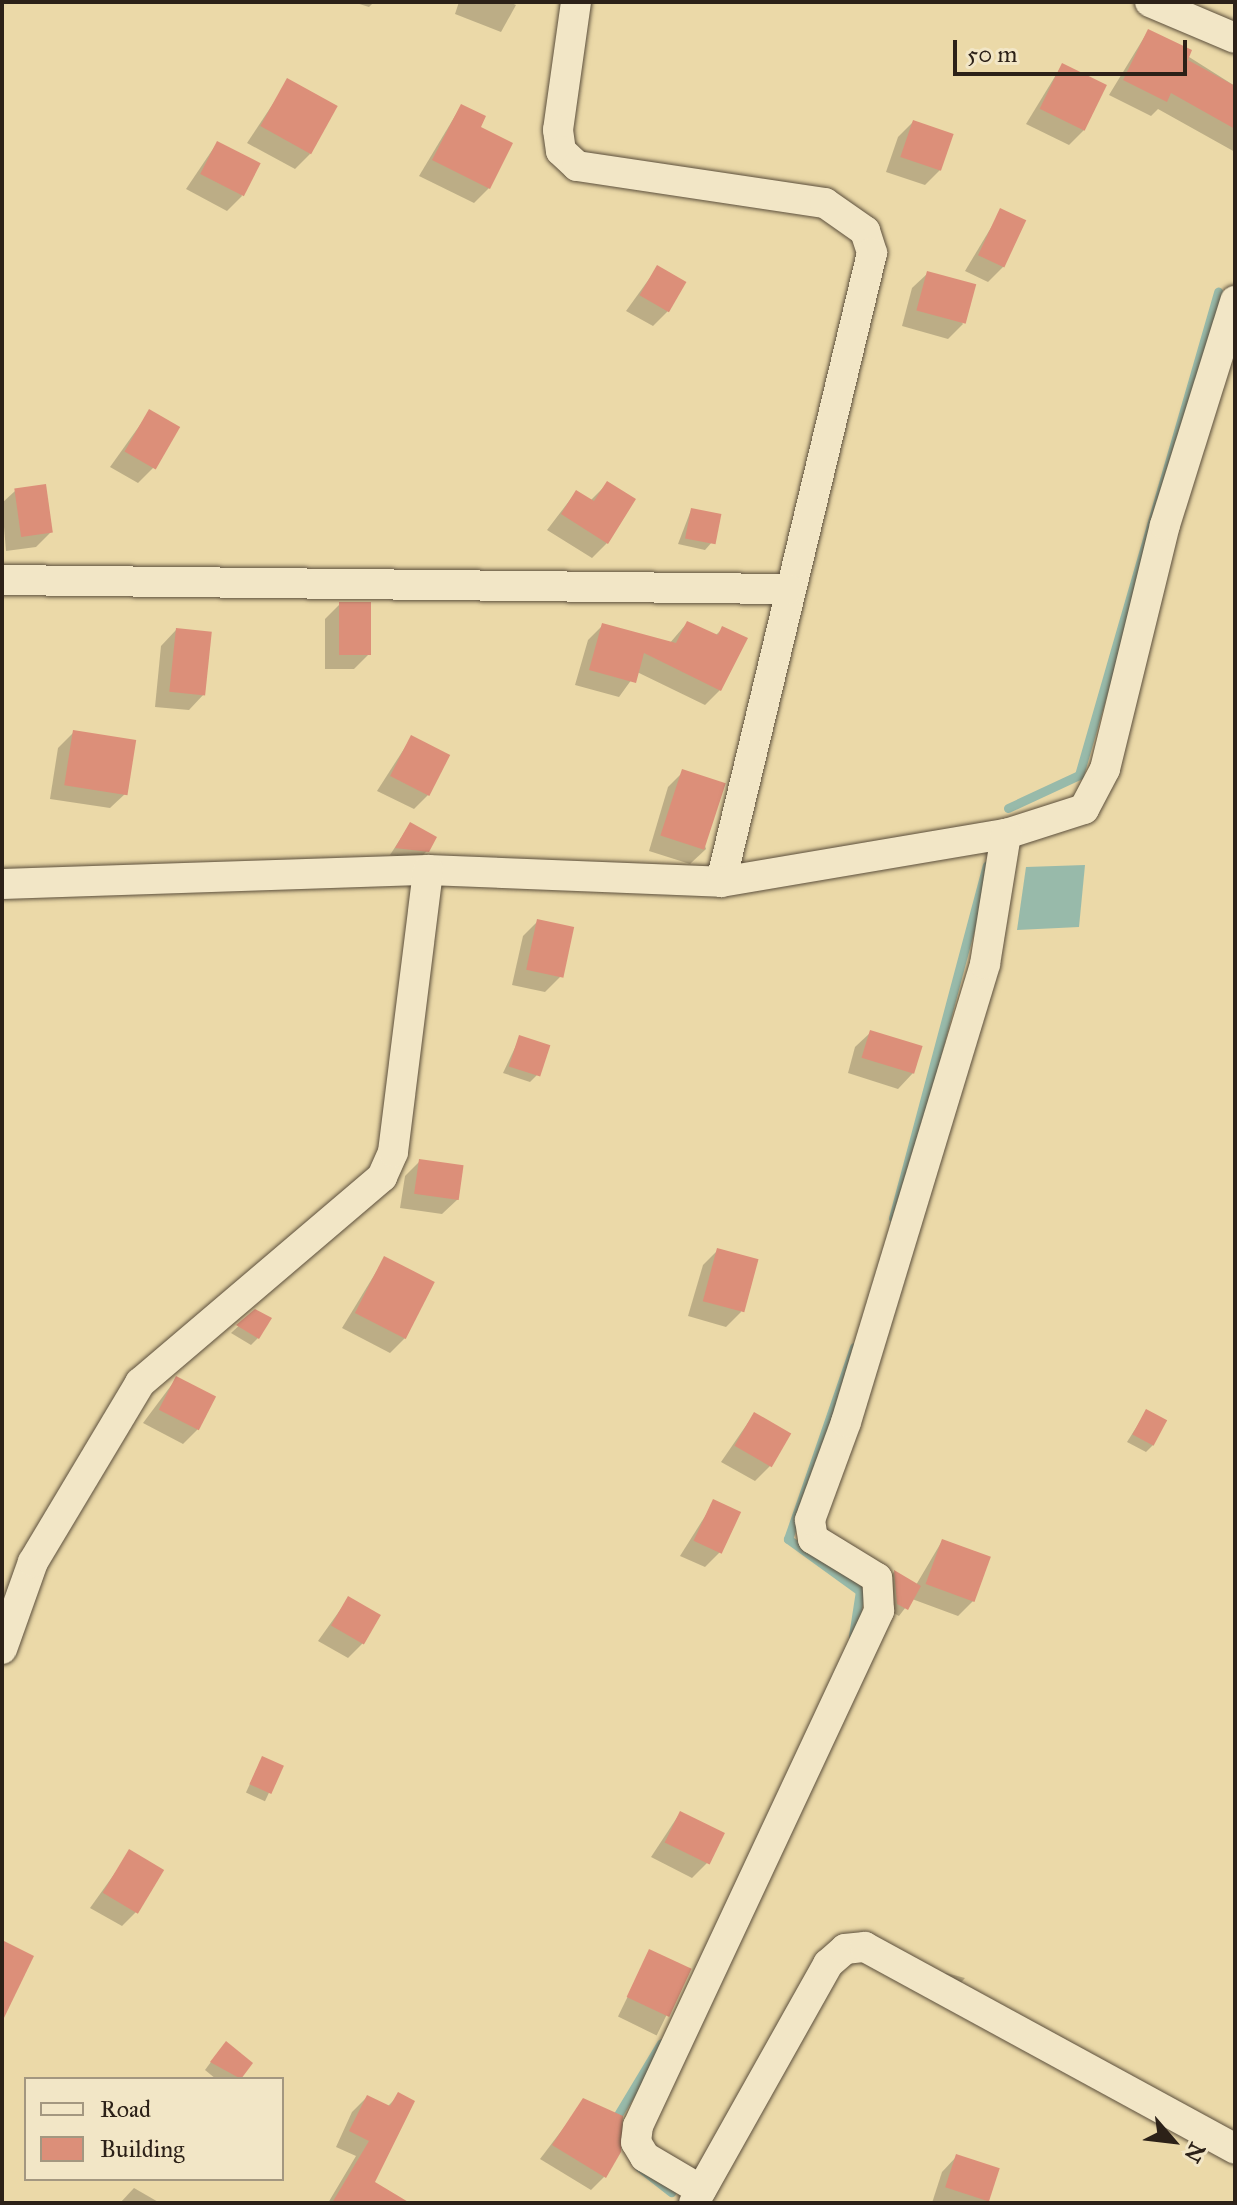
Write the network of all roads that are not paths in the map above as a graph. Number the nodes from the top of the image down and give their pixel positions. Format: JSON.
{"nodes":[{"id":1,"x":576,"y":2,"type":"edge"},
{"id":2,"x":1150,"y":2,"type":"edge"},
{"id":3,"x":1235,"y":38,"type":"edge"},
{"id":4,"x":1235,"y":301,"type":"edge"},
{"id":5,"x":2,"y":580,"type":"edge"},
{"id":6,"x":788,"y":589,"type":"junction"},
{"id":7,"x":1006,"y":834,"type":"junction"},
{"id":8,"x":428,"y":870,"type":"junction"},
{"id":9,"x":721,"y":882,"type":"junction"},
{"id":10,"x":2,"y":884,"type":"edge"},
{"id":11,"x":2,"y":1649,"type":"edge"},
{"id":12,"x":1235,"y":2149,"type":"edge"},
{"id":13,"x":698,"y":2196,"type":"edge"}],
"edges":[{"from":1,"to":6,"type":"street"},
{"from":2,"to":3,"type":"street"},
{"from":4,"to":7,"type":"street"},
{"from":5,"to":6,"type":"street"},
{"from":6,"to":9,"type":"street"},
{"from":7,"to":9,"type":"street"},
{"from":7,"to":13,"type":"street"},
{"from":8,"to":9,"type":"street"},
{"from":8,"to":10,"type":"street"},
{"from":8,"to":11,"type":"street"},
{"from":12,"to":13,"type":"street"}]}
